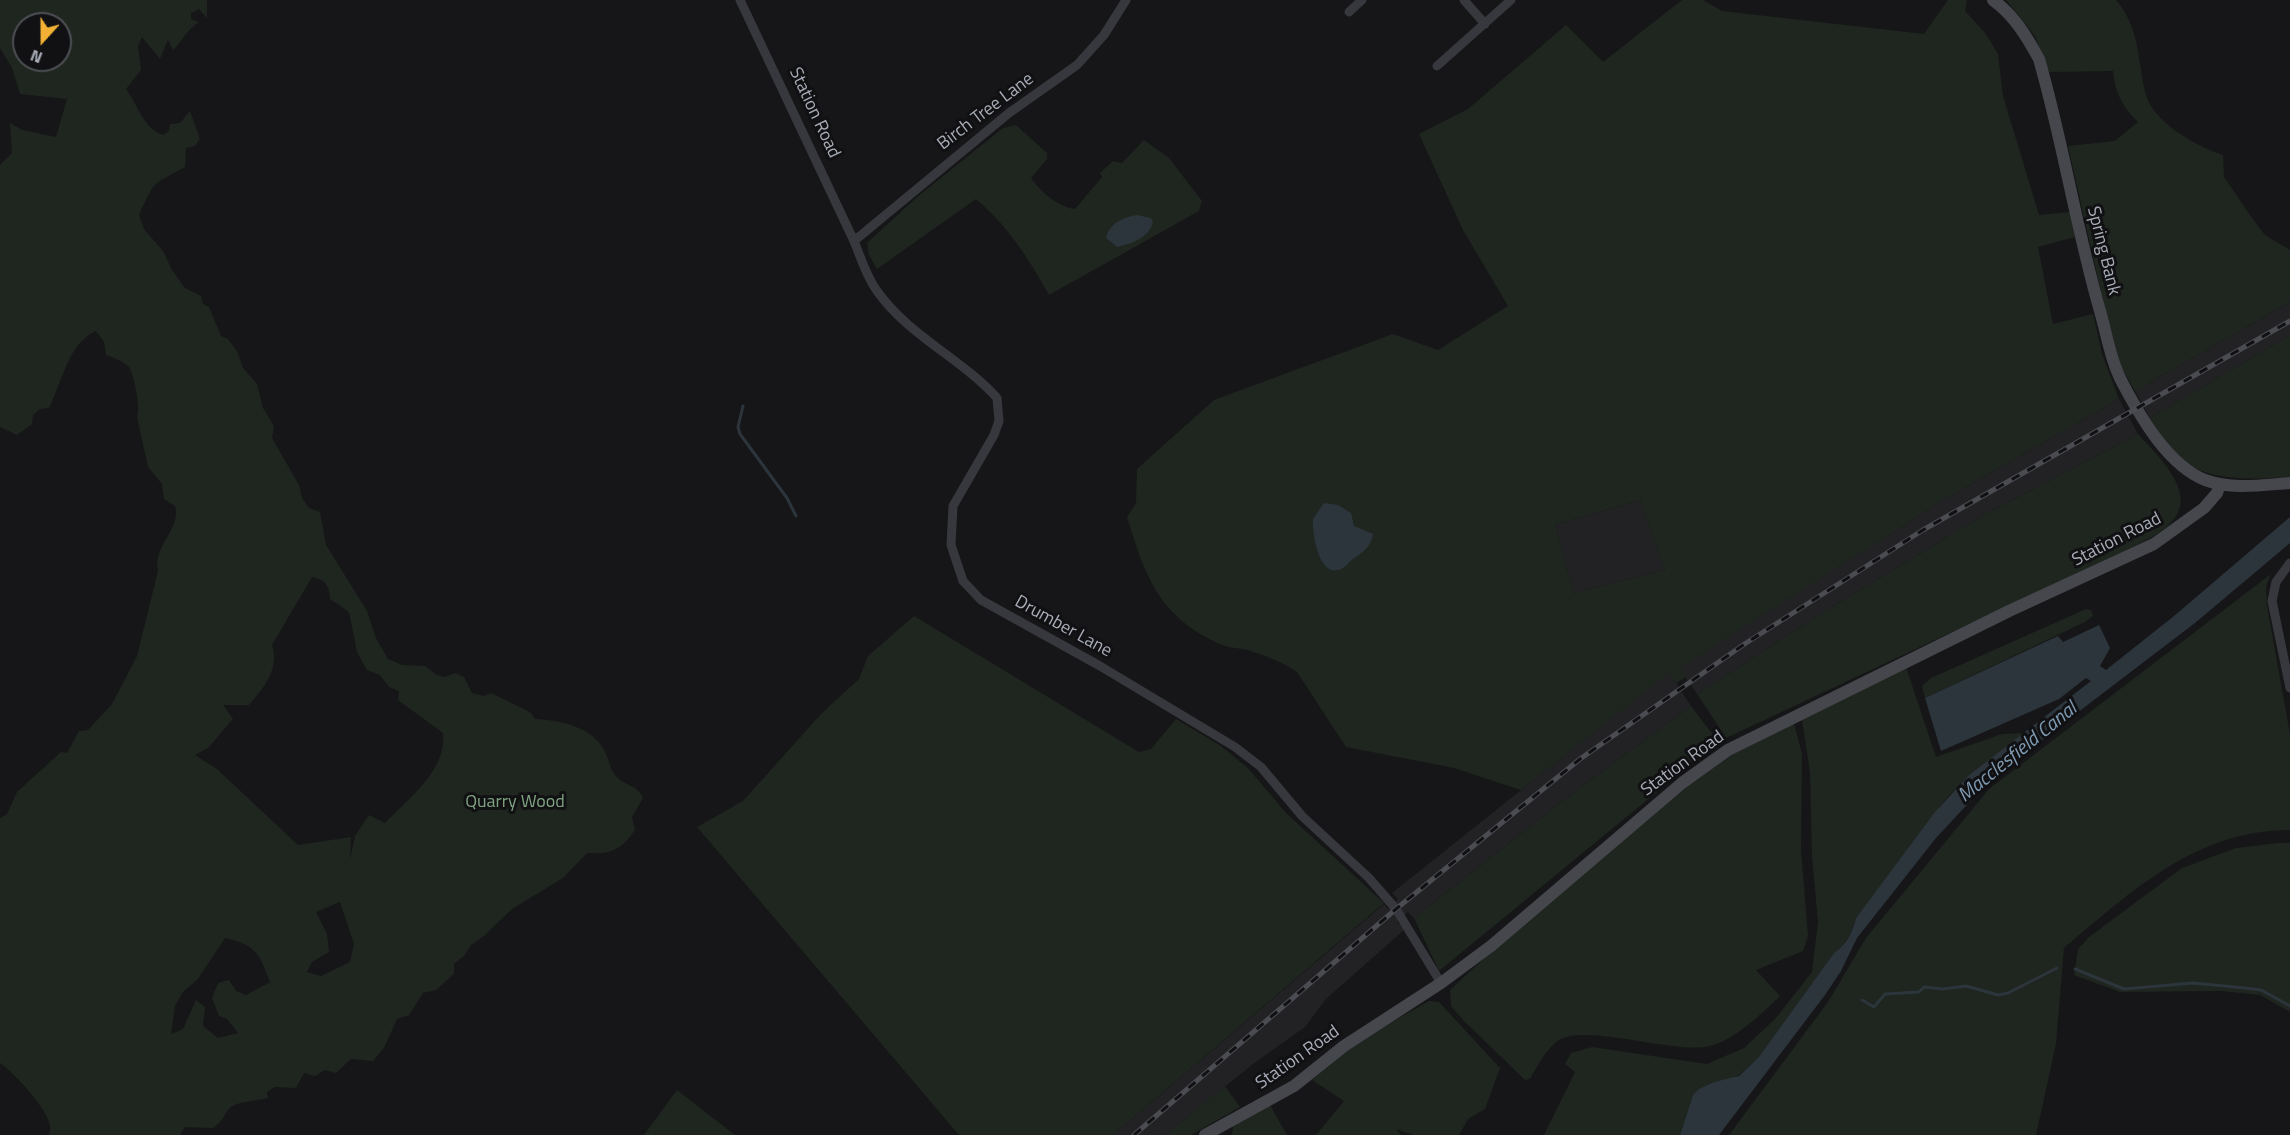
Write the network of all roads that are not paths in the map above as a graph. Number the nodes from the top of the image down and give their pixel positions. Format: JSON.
{"nodes":[{"id":1,"x":740,"y":0,"type":"edge"},
{"id":2,"x":1126,"y":0,"type":"edge"},
{"id":3,"x":1362,"y":0,"type":"edge"},
{"id":4,"x":1464,"y":0,"type":"edge"},
{"id":5,"x":1511,"y":0,"type":"edge"},
{"id":6,"x":1993,"y":0,"type":"edge"},
{"id":7,"x":1349,"y":12,"type":"dead end"},
{"id":8,"x":1485,"y":24,"type":"junction"},
{"id":9,"x":1437,"y":66,"type":"dead end"},
{"id":10,"x":854,"y":241,"type":"junction"},
{"id":11,"x":2290,"y":483,"type":"edge"},
{"id":12,"x":2220,"y":484,"type":"junction"},
{"id":13,"x":2290,"y":563,"type":"edge"},
{"id":14,"x":2290,"y":688,"type":"edge"},
{"id":15,"x":1441,"y":983,"type":"junction"},
{"id":16,"x":1205,"y":1135,"type":"edge"}],
"edges":[{"from":1,"to":10,"type":"street","name":"Station Road"},
{"from":2,"to":10,"type":"street","name":"Birch Tree Lane"},
{"from":3,"to":7,"type":"street"},
{"from":4,"to":8,"type":"street"},
{"from":5,"to":8,"type":"street"},
{"from":6,"to":12,"type":"street","name":"Spring Bank"},
{"from":8,"to":9,"type":"street"},
{"from":10,"to":15,"type":"street","name":"Drumber Lane"},
{"from":11,"to":12,"type":"street"},
{"from":12,"to":15,"type":"street","name":"Station Road"},
{"from":13,"to":14,"type":"street"},
{"from":15,"to":16,"type":"street","name":"Station Road"}]}
